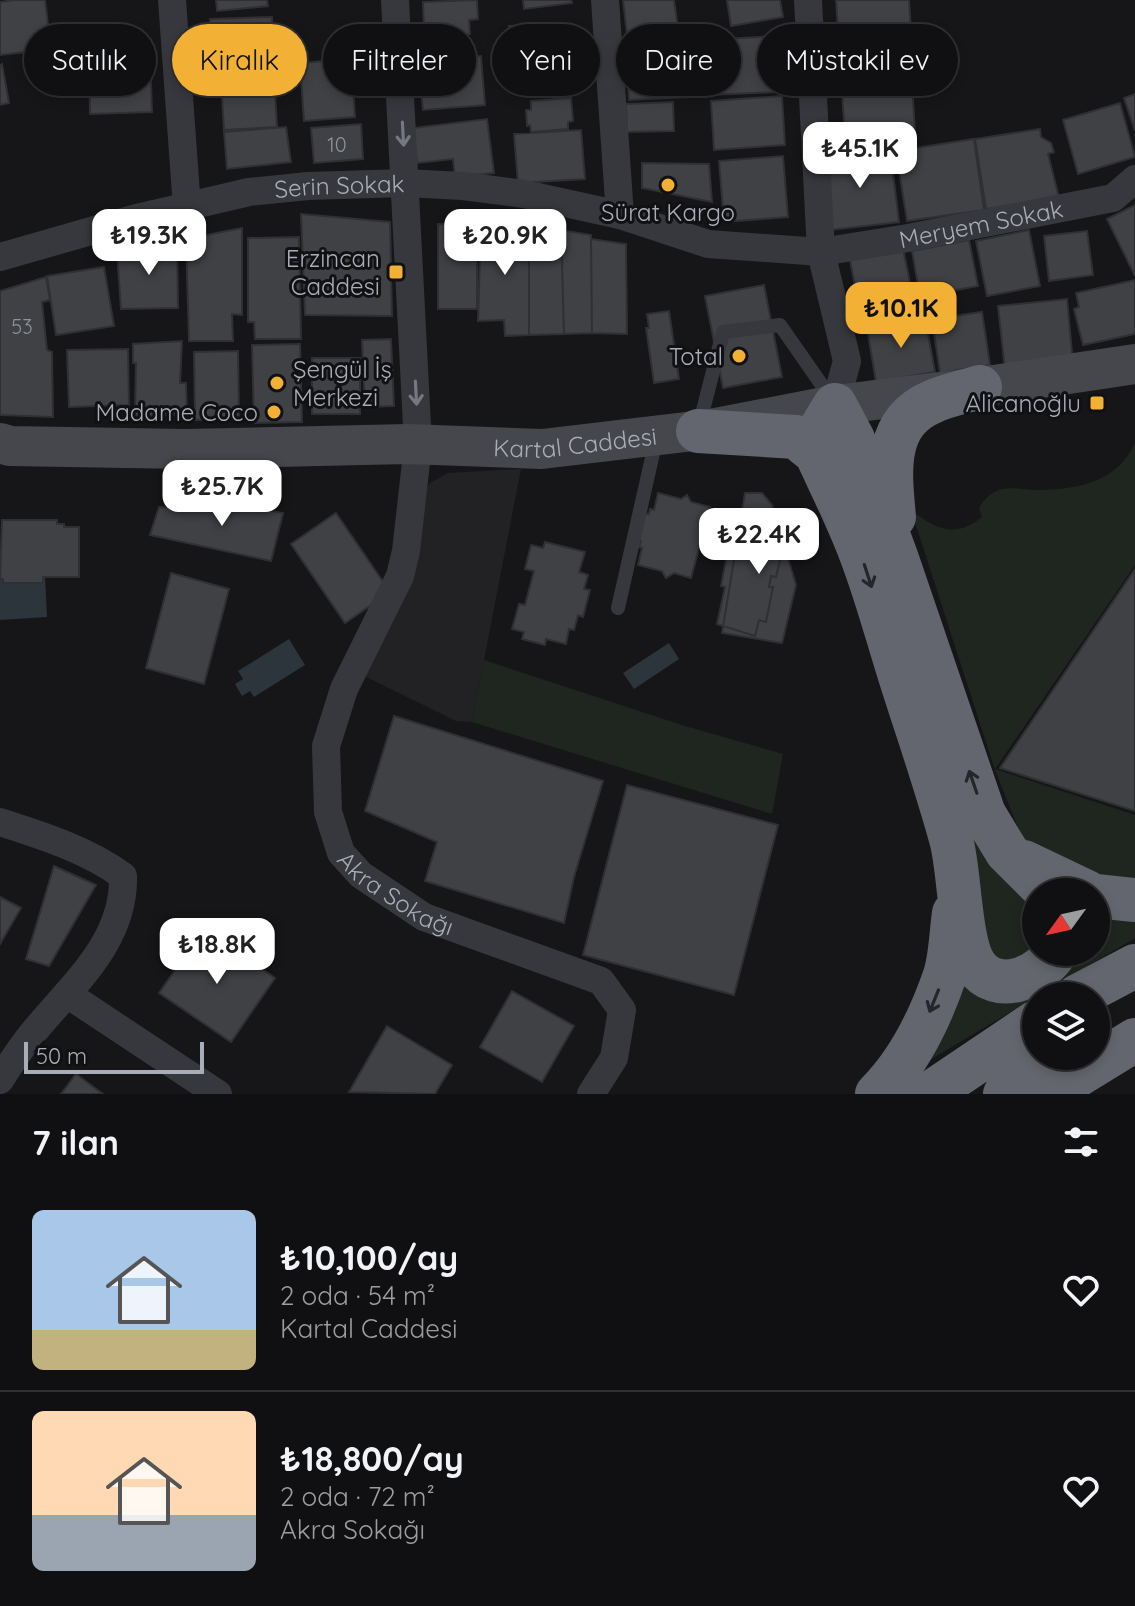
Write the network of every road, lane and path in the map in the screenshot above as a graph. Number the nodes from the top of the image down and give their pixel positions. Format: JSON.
{"nodes":[{"id":1,"x":172,"y":0,"type":"edge"},
{"id":2,"x":395,"y":0,"type":"edge"},
{"id":3,"x":605,"y":0,"type":"edge"},
{"id":4,"x":808,"y":0,"type":"edge"},
{"id":5,"x":1135,"y":179,"type":"edge"},
{"id":6,"x":405,"y":183,"type":"junction"},
{"id":7,"x":187,"y":208,"type":"junction"},
{"id":8,"x":620,"y":215,"type":"junction"},
{"id":9,"x":821,"y":252,"type":"junction"},
{"id":10,"x":0,"y":257,"type":"edge"},
{"id":11,"x":1135,"y":364,"type":"edge"},
{"id":12,"x":980,"y":387,"type":"junction"},
{"id":13,"x":835,"y":405,"type":"junction"},
{"id":14,"x":678,"y":433,"type":"junction"},
{"id":15,"x":418,"y":445,"type":"junction"},
{"id":16,"x":3,"y":446,"type":"edge"},
{"id":17,"x":816,"y":453,"type":"junction"},
{"id":18,"x":897,"y":559,"type":"junction"},
{"id":19,"x":618,"y":608,"type":"dead end"},
{"id":20,"x":2,"y":828,"type":"edge"},
{"id":21,"x":952,"y":842,"type":"junction"},
{"id":22,"x":1007,"y":852,"type":"junction"},
{"id":23,"x":1033,"y":878,"type":"edge"},
{"id":24,"x":1053,"y":878,"type":"edge"},
{"id":25,"x":1110,"y":897,"type":"edge"},
{"id":26,"x":1135,"y":900,"type":"edge"},
{"id":27,"x":1045,"y":966,"type":"edge"},
{"id":28,"x":1135,"y":966,"type":"edge"},
{"id":29,"x":1105,"y":982,"type":"edge"},
{"id":30,"x":67,"y":994,"type":"junction"},
{"id":31,"x":1135,"y":1014,"type":"edge"},
{"id":32,"x":1110,"y":1028,"type":"edge"},
{"id":33,"x":1022,"y":1031,"type":"edge"},
{"id":34,"x":1135,"y":1040,"type":"edge"},
{"id":35,"x":1042,"y":1070,"type":"edge"},
{"id":36,"x":0,"y":1080,"type":"edge"},
{"id":37,"x":218,"y":1094,"type":"edge"},
{"id":38,"x":591,"y":1094,"type":"edge"},
{"id":39,"x":877,"y":1094,"type":"edge"},
{"id":40,"x":929,"y":1094,"type":"edge"},
{"id":41,"x":1005,"y":1094,"type":"edge"},
{"id":42,"x":1047,"y":1094,"type":"edge"}],
"edges":[{"from":1,"to":7,"type":"street"},
{"from":2,"to":6,"type":"street","name":"Akra Sokağı","one_way":true},
{"from":3,"to":8,"type":"street"},
{"from":4,"to":9,"type":"street"},
{"from":5,"to":9,"type":"street","name":"Meryem Sokak"},
{"from":6,"to":7,"type":"street","name":"Serin Sokak"},
{"from":6,"to":8,"type":"street","name":"Serin Sokak"},
{"from":6,"to":15,"type":"street","name":"Akra Sokağı","one_way":true},
{"from":7,"to":10,"type":"street","name":"Serin Sokak"},
{"from":8,"to":9,"type":"street","name":"Serin Sokak"},
{"from":9,"to":13,"type":"street"},
{"from":11,"to":12,"type":"main road","name":"Kartal Caddesi"},
{"from":12,"to":13,"type":"main road","name":"Kartal Caddesi"},
{"from":12,"to":18,"type":"highway"},
{"from":13,"to":14,"type":"main road","name":"Kartal Caddesi"},
{"from":13,"to":14,"type":"lane"},
{"from":13,"to":17,"type":"highway"},
{"from":13,"to":18,"type":"highway"},
{"from":14,"to":15,"type":"main road","name":"Kartal Caddesi"},
{"from":14,"to":17,"type":"highway"},
{"from":14,"to":19,"type":"lane"},
{"from":15,"to":16,"type":"main road","name":"Kartal Caddesi"},
{"from":15,"to":38,"type":"street","name":"Akra Sokağı"},
{"from":17,"to":21,"type":"highway","one_way":true},
{"from":22,"to":18,"type":"highway","one_way":true},
{"from":20,"to":30,"type":"street"},
{"from":21,"to":27,"type":"highway"},
{"from":21,"to":39,"type":"highway","one_way":true},
{"from":22,"to":23,"type":"highway"},
{"from":22,"to":24,"type":"highway"},
{"from":25,"to":26,"type":"highway"},
{"from":28,"to":29,"type":"highway"},
{"from":30,"to":36,"type":"street"},
{"from":30,"to":37,"type":"street"},
{"from":31,"to":32,"type":"highway"},
{"from":33,"to":40,"type":"highway"},
{"from":34,"to":42,"type":"highway"},
{"from":35,"to":41,"type":"highway"}]}
